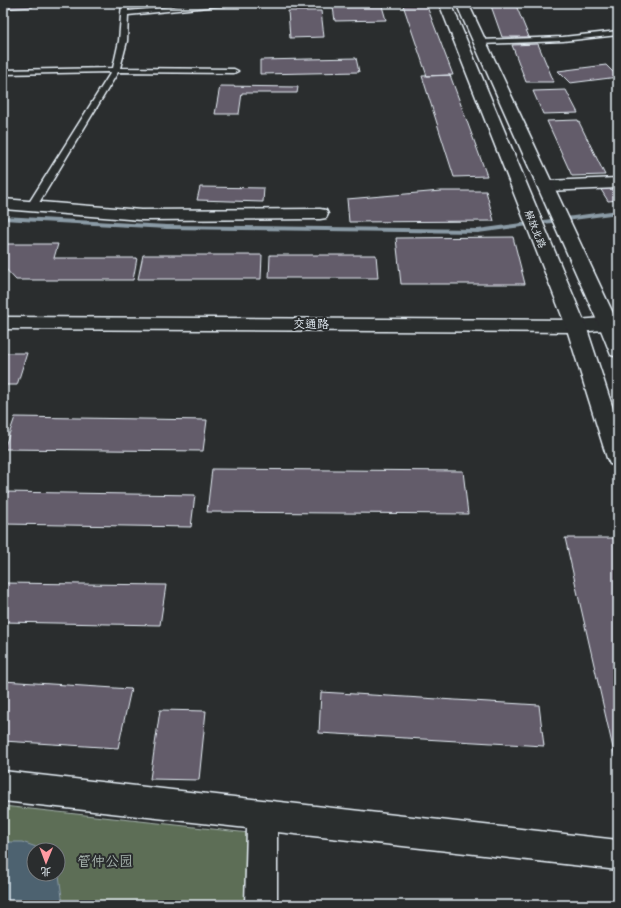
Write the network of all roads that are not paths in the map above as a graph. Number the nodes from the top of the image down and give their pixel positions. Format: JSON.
{"nodes":[{"id":1,"x":125,"y":3,"type":"edge"},
{"id":2,"x":261,"y":3,"type":"edge"},
{"id":3,"x":445,"y":3,"type":"edge"},
{"id":4,"x":462,"y":3,"type":"edge"},
{"id":5,"x":125,"y":13,"type":"junction"},
{"id":6,"x":618,"y":33,"type":"edge"},
{"id":7,"x":480,"y":42,"type":"junction"},
{"id":8,"x":116,"y":70,"type":"junction"},
{"id":9,"x":234,"y":71,"type":"dead end"},
{"id":10,"x":3,"y":72,"type":"edge"},
{"id":11,"x":618,"y":183,"type":"edge"},
{"id":12,"x":546,"y":186,"type":"junction"},
{"id":13,"x":3,"y":204,"type":"edge"},
{"id":14,"x":32,"y":206,"type":"junction"},
{"id":15,"x":320,"y":214,"type":"dead end"},
{"id":16,"x":3,"y":323,"type":"edge"},
{"id":17,"x":613,"y":324,"type":"edge"},
{"id":18,"x":576,"y":326,"type":"junction"},
{"id":19,"x":618,"y":350,"type":"edge"},
{"id":20,"x":618,"y":458,"type":"edge"},
{"id":21,"x":3,"y":786,"type":"edge"},
{"id":22,"x":262,"y":815,"type":"junction"},
{"id":23,"x":618,"y":854,"type":"edge"},
{"id":24,"x":261,"y":905,"type":"edge"}],
"edges":[{"from":1,"to":5,"type":"lane"},
{"from":2,"to":5,"type":"lane"},
{"from":3,"to":18,"type":"main road","name":"解放北路"},
{"from":4,"to":7,"type":"main road"},
{"from":5,"to":8,"type":"lane"},
{"from":6,"to":7,"type":"lane"},
{"from":7,"to":12,"type":"main road"},
{"from":8,"to":9,"type":"lane"},
{"from":8,"to":10,"type":"lane"},
{"from":8,"to":14,"type":"lane"},
{"from":11,"to":12,"type":"main road"},
{"from":12,"to":17,"type":"main road"},
{"from":13,"to":14,"type":"main road"},
{"from":14,"to":15,"type":"main road"},
{"from":16,"to":18,"type":"main road","name":"交通路"},
{"from":17,"to":18,"type":"main road","name":"交通路"},
{"from":17,"to":19,"type":"main road"},
{"from":18,"to":20,"type":"main road","name":"解放北路"},
{"from":21,"to":22,"type":"main road"},
{"from":22,"to":23,"type":"main road"},
{"from":22,"to":24,"type":"main road"}]}
